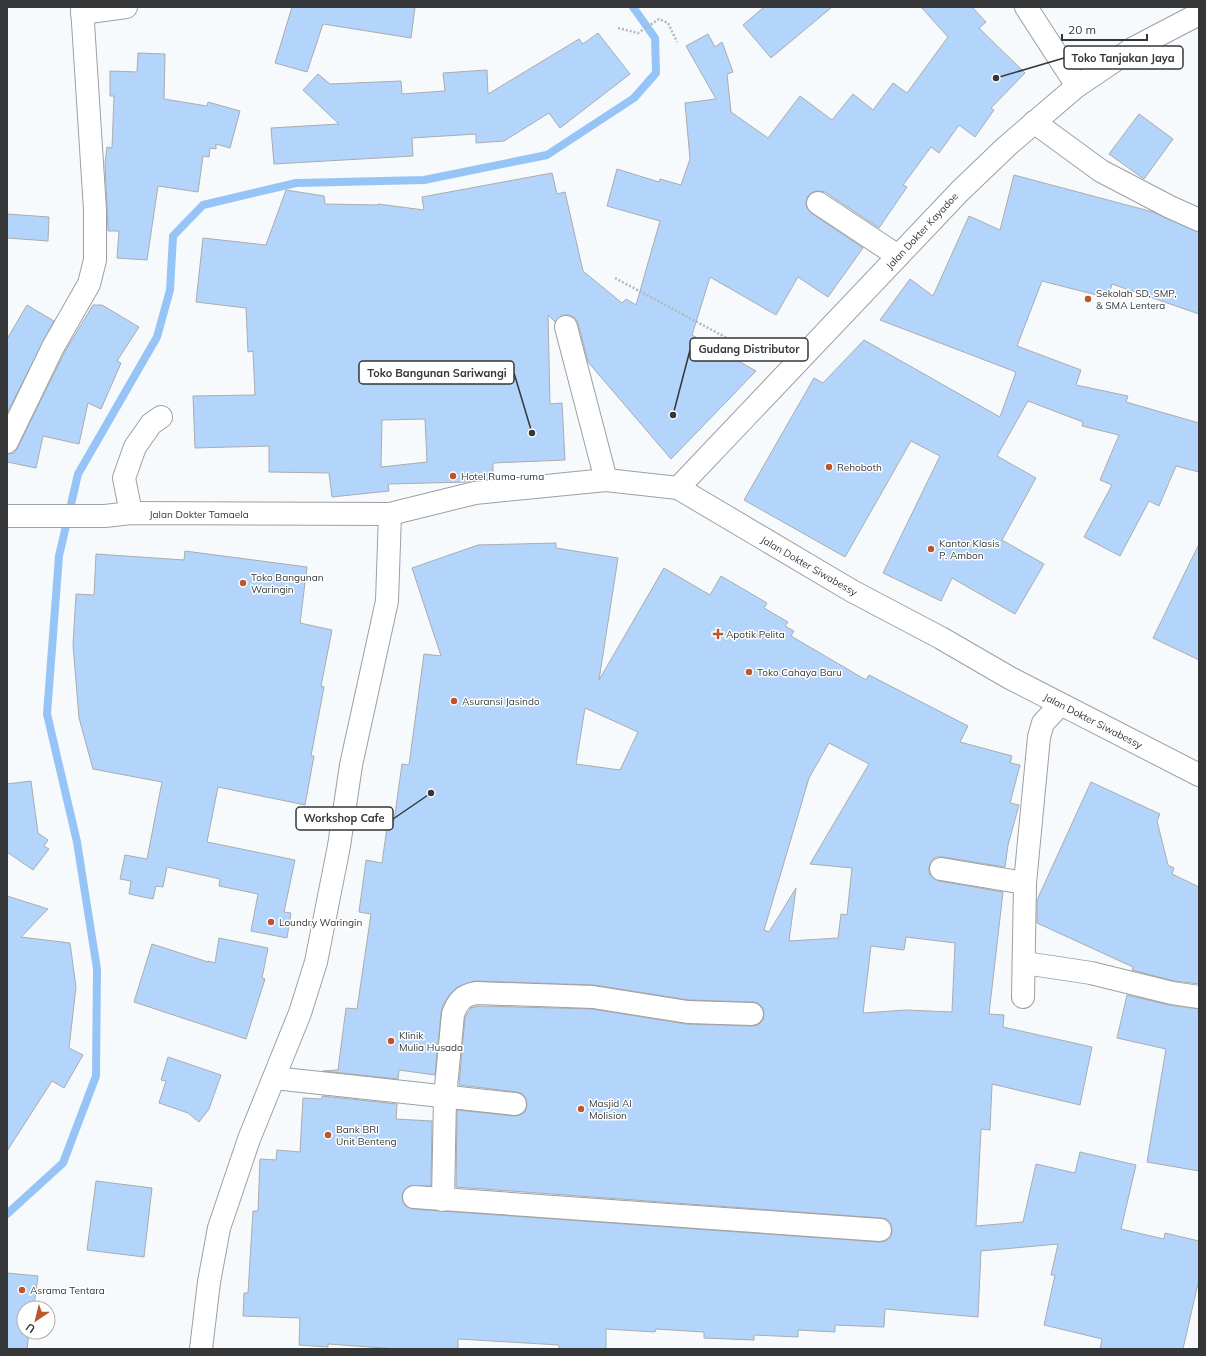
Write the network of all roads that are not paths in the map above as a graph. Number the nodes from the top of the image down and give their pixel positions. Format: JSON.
{"nodes":[{"id":1,"x":126,"y":7,"type":"edge"},
{"id":2,"x":1026,"y":7,"type":"edge"},
{"id":3,"x":82,"y":10,"type":"edge"},
{"id":4,"x":1199,"y":14,"type":"edge"},
{"id":5,"x":1078,"y":86,"type":"junction"},
{"id":6,"x":1034,"y":122,"type":"junction"},
{"id":7,"x":818,"y":203,"type":"dead end"},
{"id":8,"x":1199,"y":220,"type":"edge"},
{"id":9,"x":898,"y":256,"type":"junction"},
{"id":10,"x":566,"y":327,"type":"dead end"},
{"id":11,"x":161,"y":417,"type":"dead end"},
{"id":12,"x":7,"y":442,"type":"edge"},
{"id":13,"x":606,"y":480,"type":"junction"},
{"id":14,"x":678,"y":488,"type":"junction"},
{"id":15,"x":130,"y":513,"type":"junction"},
{"id":16,"x":390,"y":514,"type":"junction"},
{"id":17,"x":8,"y":516,"type":"edge"},
{"id":18,"x":1060,"y":705,"type":"junction"},
{"id":19,"x":1199,"y":775,"type":"edge"},
{"id":20,"x":941,"y":869,"type":"dead end"},
{"id":21,"x":1025,"y":883,"type":"junction"},
{"id":22,"x":1025,"y":963,"type":"junction"},
{"id":23,"x":1022,"y":997,"type":"dead end"},
{"id":24,"x":1199,"y":997,"type":"edge"},
{"id":25,"x":752,"y":1014,"type":"dead end"},
{"id":26,"x":274,"y":1078,"type":"junction"},
{"id":27,"x":446,"y":1097,"type":"junction"},
{"id":28,"x":515,"y":1104,"type":"dead end"},
{"id":29,"x":414,"y":1197,"type":"dead end"},
{"id":30,"x":443,"y":1200,"type":"junction"},
{"id":31,"x":880,"y":1230,"type":"dead end"},
{"id":32,"x":201,"y":1349,"type":"edge"}],
"edges":[{"from":1,"to":3,"type":"street"},
{"from":2,"to":5,"type":"street"},
{"from":3,"to":12,"type":"street"},
{"from":4,"to":5,"type":"street","name":"Jalan Dokter Kayadoe"},
{"from":5,"to":6,"type":"street","name":"Jalan Dokter Kayadoe"},
{"from":6,"to":8,"type":"street"},
{"from":6,"to":9,"type":"street","name":"Jalan Dokter Kayadoe"},
{"from":7,"to":9,"type":"street"},
{"from":9,"to":14,"type":"street","name":"Jalan Dokter Kayadoe"},
{"from":10,"to":13,"type":"street"},
{"from":11,"to":15,"type":"street"},
{"from":13,"to":14,"type":"street","name":"Jalan Dokter Siwabessy"},
{"from":13,"to":16,"type":"street","name":"Jalan Dokter Siwabessy"},
{"from":14,"to":18,"type":"street","name":"Jalan Dokter Siwabessy"},
{"from":15,"to":16,"type":"street","name":"Jalan Dokter Tamaela"},
{"from":15,"to":17,"type":"street","name":"Jalan Dokter Tamaela"},
{"from":16,"to":26,"type":"street"},
{"from":18,"to":19,"type":"street","name":"Jalan Dokter Siwabessy"},
{"from":18,"to":21,"type":"street"},
{"from":20,"to":21,"type":"street"},
{"from":21,"to":22,"type":"street"},
{"from":22,"to":23,"type":"street"},
{"from":22,"to":24,"type":"street"},
{"from":25,"to":27,"type":"street"},
{"from":26,"to":27,"type":"street"},
{"from":26,"to":32,"type":"street"},
{"from":27,"to":28,"type":"street"},
{"from":27,"to":30,"type":"street"},
{"from":29,"to":30,"type":"street"},
{"from":30,"to":31,"type":"street"}]}
